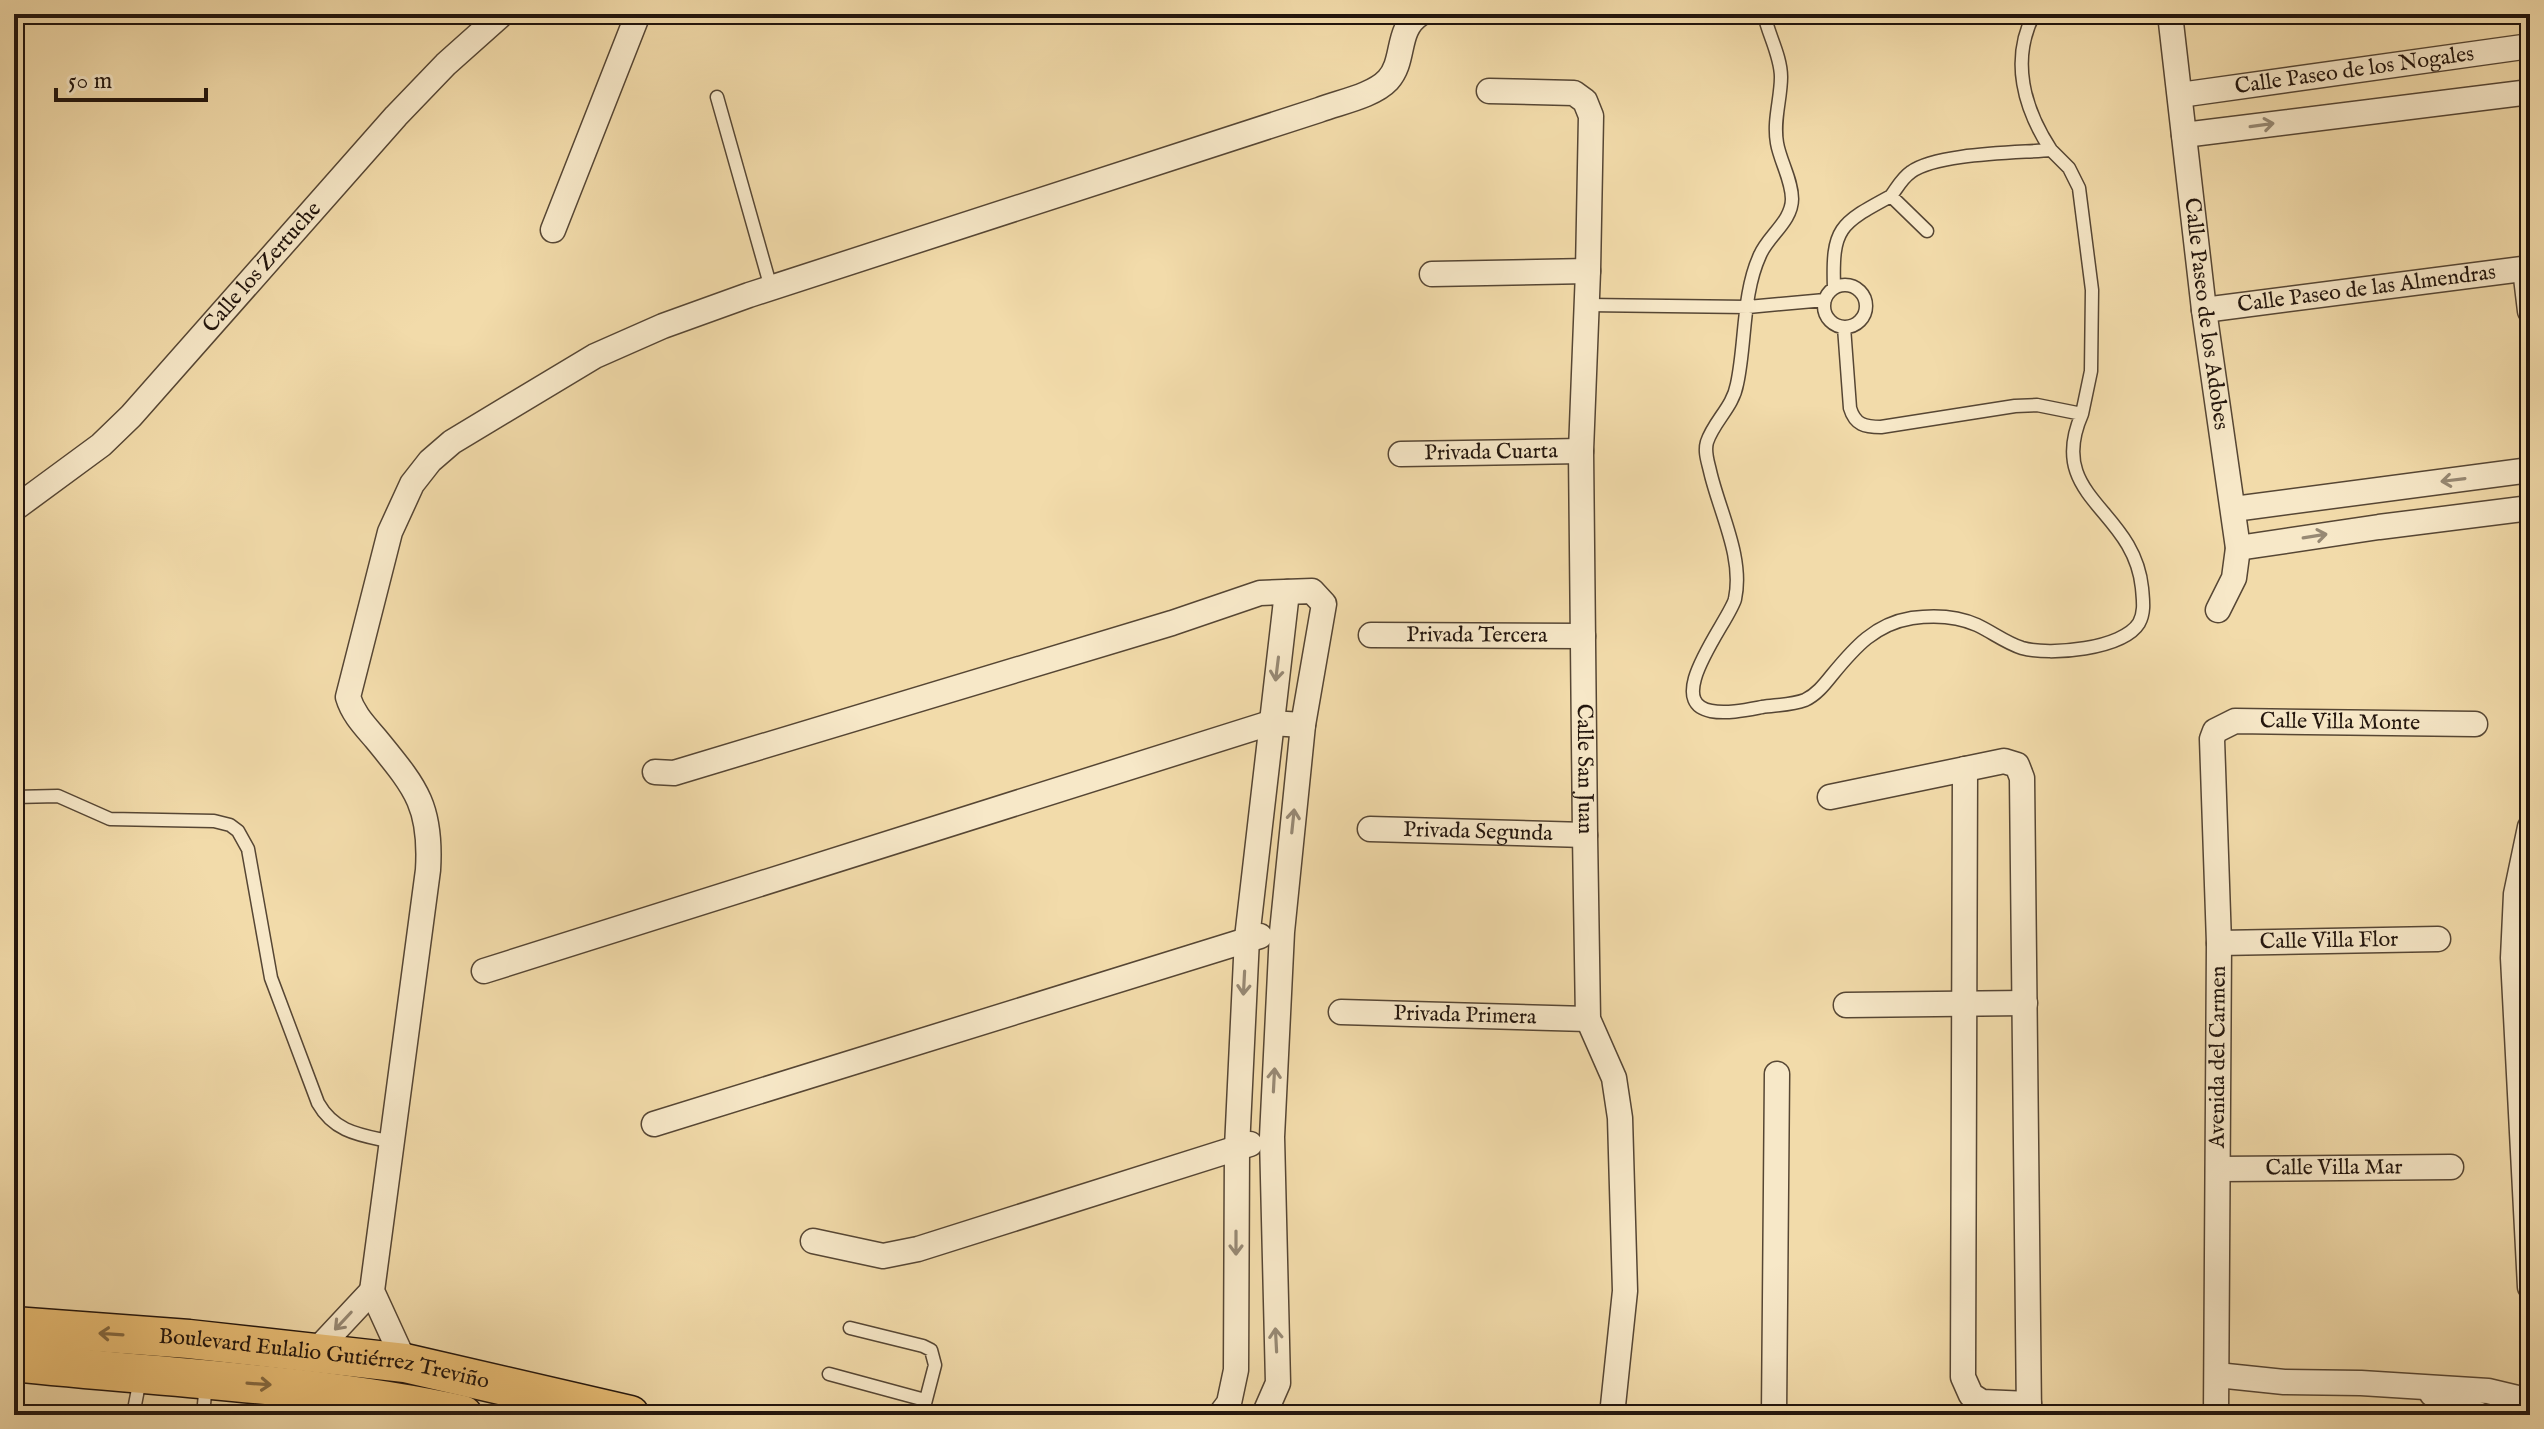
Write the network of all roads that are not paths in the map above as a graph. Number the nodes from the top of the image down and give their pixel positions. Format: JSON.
{"nodes":[{"id":1,"x":502,"y":14,"type":"edge"},
{"id":2,"x":638,"y":14,"type":"edge"},
{"id":3,"x":1420,"y":14,"type":"edge"},
{"id":4,"x":1764,"y":14,"type":"edge"},
{"id":5,"x":2034,"y":14,"type":"edge"},
{"id":6,"x":2170,"y":14,"type":"edge"},
{"id":7,"x":2530,"y":46,"type":"edge"},
{"id":8,"x":2389,"y":66,"type":"junction"},
{"id":9,"x":1489,"y":91,"type":"dead end"},
{"id":10,"x":2530,"y":92,"type":"edge"},
{"id":11,"x":2180,"y":95,"type":"junction"},
{"id":12,"x":717,"y":97,"type":"dead end"},
{"id":13,"x":2394,"y":107,"type":"junction"},
{"id":14,"x":2184,"y":135,"type":"junction"},
{"id":15,"x":2051,"y":150,"type":"junction"},
{"id":16,"x":1891,"y":196,"type":"junction"},
{"id":17,"x":553,"y":230,"type":"dead end"},
{"id":18,"x":1927,"y":231,"type":"dead end"},
{"id":19,"x":2527,"y":268,"type":"edge"},
{"id":20,"x":1588,"y":271,"type":"junction"},
{"id":21,"x":1432,"y":274,"type":"dead end"},
{"id":22,"x":771,"y":288,"type":"junction"},
{"id":23,"x":1834,"y":288,"type":"junction"},
{"id":24,"x":1825,"y":300,"type":"junction"},
{"id":25,"x":1587,"y":305,"type":"junction"},
{"id":26,"x":1748,"y":307,"type":"junction"},
{"id":27,"x":2204,"y":310,"type":"junction"},
{"id":28,"x":2530,"y":311,"type":"edge"},
{"id":29,"x":1844,"y":327,"type":"junction"},
{"id":30,"x":2082,"y":414,"type":"junction"},
{"id":31,"x":1581,"y":451,"type":"junction"},
{"id":32,"x":1401,"y":454,"type":"dead end"},
{"id":33,"x":2530,"y":470,"type":"edge"},
{"id":34,"x":2373,"y":490,"type":"junction"},
{"id":35,"x":2530,"y":508,"type":"edge"},
{"id":36,"x":14,"y":509,"type":"edge"},
{"id":37,"x":2234,"y":509,"type":"junction"},
{"id":38,"x":2379,"y":527,"type":"junction"},
{"id":39,"x":2238,"y":548,"type":"junction"},
{"id":40,"x":1287,"y":592,"type":"junction"},
{"id":41,"x":2218,"y":610,"type":"dead end"},
{"id":42,"x":1371,"y":635,"type":"dead end"},
{"id":43,"x":1583,"y":636,"type":"junction"},
{"id":44,"x":1270,"y":723,"type":"junction"},
{"id":45,"x":2475,"y":724,"type":"dead end"},
{"id":46,"x":1303,"y":725,"type":"junction"},
{"id":47,"x":2212,"y":739,"type":"joint"},
{"id":48,"x":1965,"y":769,"type":"junction"},
{"id":49,"x":655,"y":772,"type":"dead end"},
{"id":50,"x":14,"y":797,"type":"edge"},
{"id":51,"x":1830,"y":797,"type":"dead end"},
{"id":52,"x":2530,"y":827,"type":"edge"},
{"id":53,"x":1370,"y":829,"type":"dead end"},
{"id":54,"x":1585,"y":835,"type":"junction"},
{"id":55,"x":1282,"y":932,"type":"junction"},
{"id":56,"x":1247,"y":938,"type":"junction"},
{"id":57,"x":2438,"y":939,"type":"dead end"},
{"id":58,"x":2219,"y":943,"type":"junction"},
{"id":59,"x":484,"y":971,"type":"dead end"},
{"id":60,"x":1964,"y":1003,"type":"junction"},
{"id":61,"x":2025,"y":1003,"type":"junction"},
{"id":62,"x":1846,"y":1005,"type":"dead end"},
{"id":63,"x":1341,"y":1012,"type":"dead end"},
{"id":64,"x":1588,"y":1019,"type":"junction"},
{"id":65,"x":1777,"y":1074,"type":"dead end"},
{"id":66,"x":654,"y":1124,"type":"dead end"},
{"id":67,"x":1272,"y":1137,"type":"junction"},
{"id":68,"x":392,"y":1142,"type":"junction"},
{"id":69,"x":1237,"y":1148,"type":"junction"},
{"id":70,"x":2451,"y":1167,"type":"dead end"},
{"id":71,"x":2218,"y":1169,"type":"junction"},
{"id":72,"x":813,"y":1241,"type":"dead end"},
{"id":73,"x":2530,"y":1287,"type":"edge"},
{"id":74,"x":372,"y":1291,"type":"junction"},
{"id":75,"x":14,"y":1326,"type":"edge"},
{"id":76,"x":850,"y":1328,"type":"dead end"},
{"id":77,"x":315,"y":1352,"type":"junction"},
{"id":78,"x":14,"y":1362,"type":"edge"},
{"id":79,"x":405,"y":1363,"type":"junction"},
{"id":80,"x":1236,"y":1370,"type":"junction"},
{"id":81,"x":829,"y":1374,"type":"dead end"},
{"id":82,"x":141,"y":1375,"type":"junction"},
{"id":83,"x":2217,"y":1375,"type":"junction"},
{"id":84,"x":1278,"y":1383,"type":"junction"},
{"id":85,"x":2419,"y":1388,"type":"junction"},
{"id":86,"x":205,"y":1398,"type":"edge"},
{"id":87,"x":925,"y":1400,"type":"junction"},
{"id":88,"x":2530,"y":1401,"type":"edge"},
{"id":89,"x":357,"y":1403,"type":"edge"},
{"id":90,"x":2017,"y":1409,"type":"edge"},
{"id":91,"x":133,"y":1415,"type":"edge"},
{"id":92,"x":463,"y":1415,"type":"edge"},
{"id":93,"x":630,"y":1415,"type":"edge"},
{"id":94,"x":922,"y":1415,"type":"edge"},
{"id":95,"x":1220,"y":1415,"type":"edge"},
{"id":96,"x":1264,"y":1415,"type":"edge"},
{"id":97,"x":1612,"y":1415,"type":"edge"},
{"id":98,"x":1774,"y":1415,"type":"edge"},
{"id":99,"x":2216,"y":1415,"type":"edge"},
{"id":100,"x":2480,"y":1415,"type":"edge"}],
"edges":[{"from":1,"to":36,"type":"street","name":"Calle los Zertuche"},
{"from":2,"to":17,"type":"street"},
{"from":3,"to":22,"type":"street"},
{"from":4,"to":26,"type":"lane"},
{"from":5,"to":15,"type":"lane"},
{"from":6,"to":11,"type":"street","name":"Calle Paseo de los Adobes"},
{"from":7,"to":8,"type":"street","name":"Calle Paseo de los Nogales"},
{"from":8,"to":11,"type":"street","name":"Calle Paseo de los Nogales"},
{"from":8,"to":13,"type":"street"},
{"from":9,"to":20,"type":"street","name":"Calle San Juan"},
{"from":10,"to":13,"type":"street","name":"Calle Paseo de los Nogales"},
{"from":11,"to":14,"type":"street","name":"Calle Paseo de los Adobes"},
{"from":12,"to":22,"type":"lane"},
{"from":14,"to":13,"type":"street","name":"Calle Paseo de los Nogales","one_way":true},
{"from":14,"to":27,"type":"street","name":"Calle Paseo de los Adobes"},
{"from":15,"to":16,"type":"lane"},
{"from":15,"to":30,"type":"lane"},
{"from":16,"to":18,"type":"lane"},
{"from":16,"to":23,"type":"lane"},
{"from":19,"to":27,"type":"street","name":"Calle Paseo de las Almendras"},
{"from":19,"to":28,"type":"street"},
{"from":20,"to":21,"type":"street"},
{"from":20,"to":25,"type":"street","name":"Calle San Juan"},
{"from":22,"to":68,"type":"street"},
{"from":23,"to":24,"type":"lane"},
{"from":23,"to":29,"type":"lane"},
{"from":24,"to":26,"type":"lane"},
{"from":24,"to":29,"type":"lane"},
{"from":25,"to":26,"type":"lane"},
{"from":25,"to":31,"type":"street","name":"Calle San Juan"},
{"from":26,"to":30,"type":"lane"},
{"from":27,"to":37,"type":"street","name":"Calle Paseo de los Adobes"},
{"from":29,"to":30,"type":"lane"},
{"from":31,"to":32,"type":"street","name":"Privada Cuarta"},
{"from":31,"to":43,"type":"street","name":"Calle San Juan"},
{"from":33,"to":34,"type":"street","one_way":true},
{"from":34,"to":37,"type":"street"},
{"from":34,"to":38,"type":"street"},
{"from":35,"to":38,"type":"street"},
{"from":37,"to":39,"type":"street","name":"Calle Paseo de los Adobes"},
{"from":39,"to":38,"type":"street","one_way":true},
{"from":39,"to":41,"type":"street","name":"Calle Paseo de los Adobes"},
{"from":40,"to":44,"type":"street","one_way":true},
{"from":40,"to":46,"type":"street"},
{"from":40,"to":49,"type":"street"},
{"from":42,"to":43,"type":"street","name":"Privada Tercera"},
{"from":43,"to":54,"type":"street","name":"Calle San Juan"},
{"from":44,"to":46,"type":"street"},
{"from":44,"to":56,"type":"street"},
{"from":44,"to":59,"type":"street"},
{"from":45,"to":47,"type":"street","name":"Calle Villa Monte"},
{"from":55,"to":46,"type":"street","one_way":true},
{"from":47,"to":58,"type":"street","name":"Avenida del Carmen"},
{"from":48,"to":51,"type":"street"},
{"from":48,"to":60,"type":"street"},
{"from":48,"to":61,"type":"street"},
{"from":50,"to":68,"type":"lane"},
{"from":52,"to":73,"type":"street"},
{"from":53,"to":54,"type":"street","name":"Privada Segunda"},
{"from":54,"to":64,"type":"street","name":"Calle San Juan"},
{"from":55,"to":56,"type":"street"},
{"from":67,"to":55,"type":"street","one_way":true},
{"from":56,"to":66,"type":"street"},
{"from":56,"to":69,"type":"street","one_way":true},
{"from":57,"to":58,"type":"street","name":"Calle Villa Flor"},
{"from":58,"to":71,"type":"street","name":"Avenida del Carmen"},
{"from":60,"to":61,"type":"street"},
{"from":60,"to":62,"type":"street"},
{"from":60,"to":90,"type":"street"},
{"from":61,"to":90,"type":"street"},
{"from":63,"to":64,"type":"street","name":"Privada Primera"},
{"from":64,"to":97,"type":"street","name":"Calle San Juan"},
{"from":65,"to":98,"type":"street"},
{"from":67,"to":69,"type":"street"},
{"from":84,"to":67,"type":"street","one_way":true},
{"from":68,"to":74,"type":"street"},
{"from":69,"to":72,"type":"street"},
{"from":69,"to":80,"type":"street","one_way":true},
{"from":70,"to":71,"type":"street","name":"Calle Villa Mar"},
{"from":71,"to":83,"type":"street","name":"Avenida del Carmen"},
{"from":74,"to":77,"type":"street","one_way":true},
{"from":74,"to":79,"type":"street"},
{"from":77,"to":75,"type":"main road","name":"Boulevard Eulalio Gutiérrez Treviño","one_way":true},
{"from":76,"to":87,"type":"lane"},
{"from":77,"to":79,"type":"main road","name":"Boulevard Eulalio Gutiérrez Treviño"},
{"from":78,"to":82,"type":"main road","name":"Boulevard Eulalio Gutiérrez Treviño"},
{"from":79,"to":93,"type":"main road","name":"Boulevard Eulalio Gutiérrez Treviño"},
{"from":80,"to":84,"type":"street"},
{"from":80,"to":95,"type":"street"},
{"from":81,"to":87,"type":"lane"},
{"from":82,"to":86,"type":"main road","name":"Boulevard Eulalio Gutiérrez Treviño"},
{"from":82,"to":91,"type":"lane"},
{"from":83,"to":85,"type":"street"},
{"from":83,"to":99,"type":"street","name":"Avenida del Carmen"},
{"from":84,"to":96,"type":"street"},
{"from":85,"to":88,"type":"street"},
{"from":85,"to":100,"type":"street"},
{"from":86,"to":89,"type":"main road","name":"Boulevard Eulalio Gutiérrez Treviño","one_way":true},
{"from":87,"to":94,"type":"lane"},
{"from":89,"to":92,"type":"main road","name":"Boulevard Eulalio Gutiérrez Treviño"}]}
